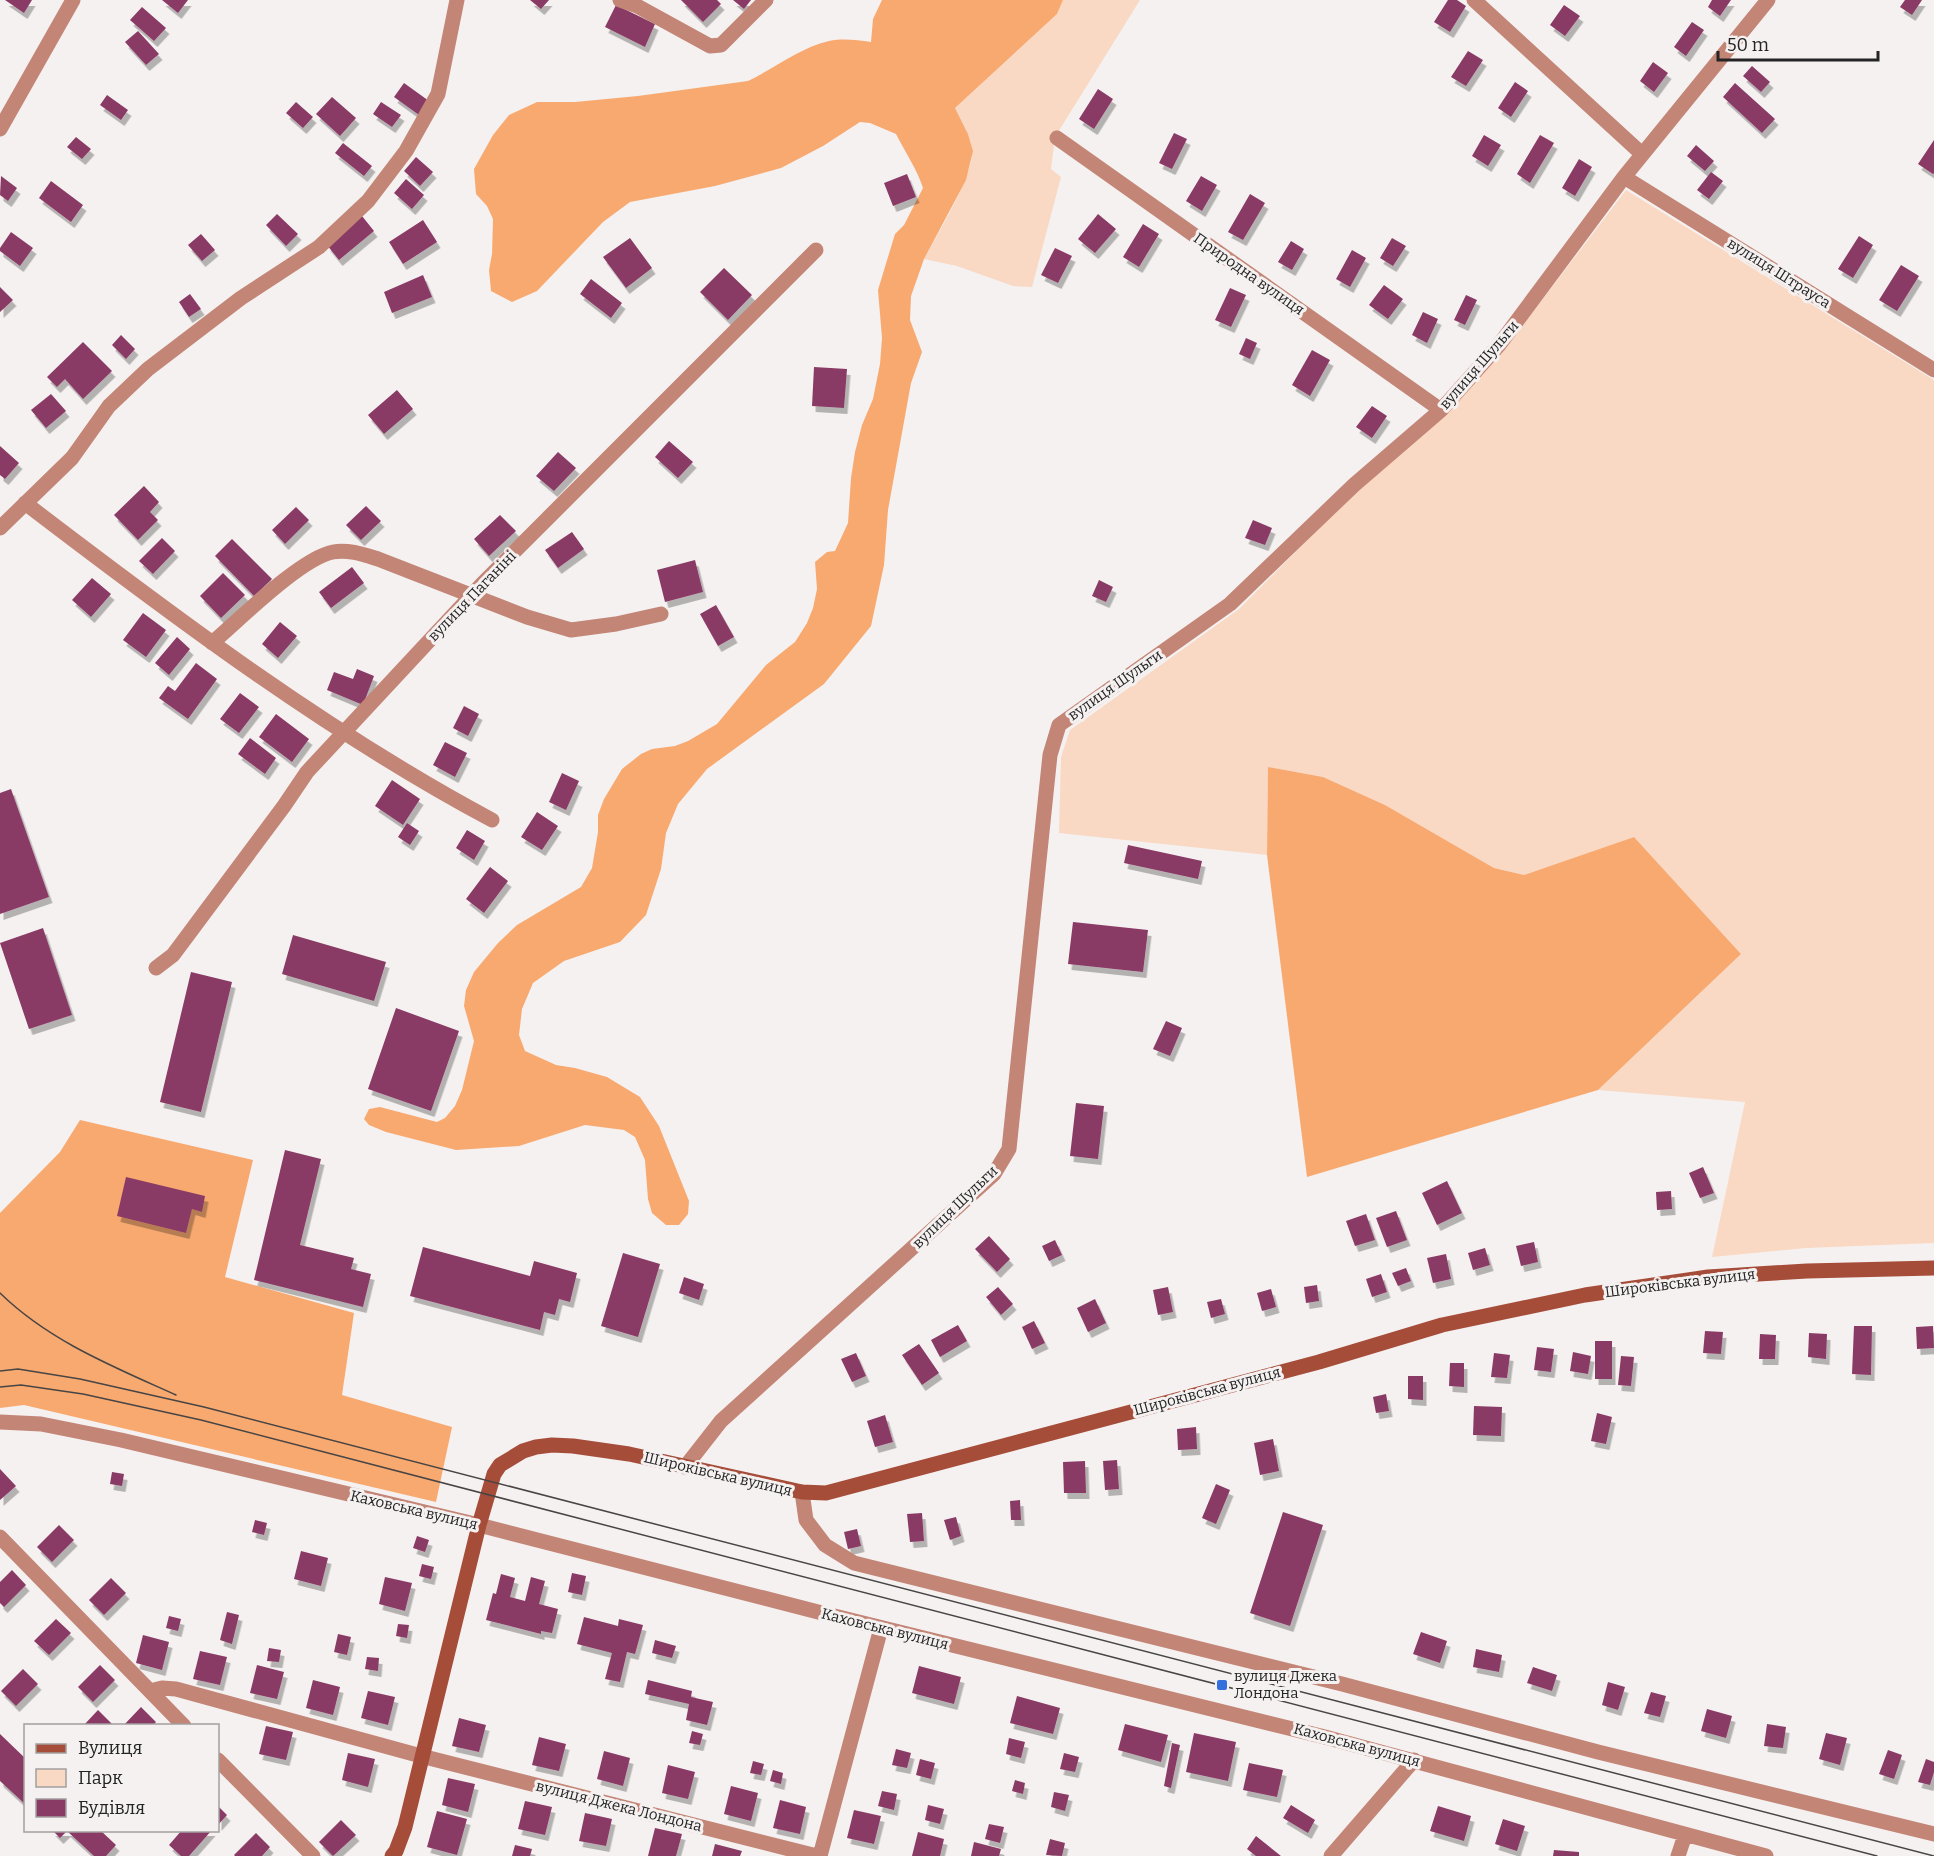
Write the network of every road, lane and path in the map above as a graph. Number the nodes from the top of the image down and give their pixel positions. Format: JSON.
{"nodes":[{"id":1,"x":73,"y":0,"type":"edge"},
{"id":2,"x":457,"y":0,"type":"edge"},
{"id":3,"x":620,"y":0,"type":"edge"},
{"id":4,"x":766,"y":0,"type":"edge"},
{"id":5,"x":1474,"y":0,"type":"edge"},
{"id":6,"x":1768,"y":0,"type":"edge"},
{"id":7,"x":0,"y":129,"type":"edge"},
{"id":8,"x":1057,"y":138,"type":"dead end"},
{"id":9,"x":1642,"y":154,"type":"junction"},
{"id":10,"x":1624,"y":177,"type":"junction"},
{"id":11,"x":816,"y":250,"type":"dead end"},
{"id":12,"x":1934,"y":370,"type":"edge"},
{"id":13,"x":1441,"y":410,"type":"junction"},
{"id":14,"x":25,"y":503,"type":"junction"},
{"id":15,"x":0,"y":528,"type":"edge"},
{"id":16,"x":471,"y":595,"type":"junction"},
{"id":17,"x":661,"y":614,"type":"dead end"},
{"id":18,"x":212,"y":643,"type":"junction"},
{"id":19,"x":345,"y":732,"type":"junction"},
{"id":20,"x":492,"y":820,"type":"dead end"},
{"id":21,"x":156,"y":968,"type":"dead end"},
{"id":22,"x":1934,"y":1268,"type":"edge"},
{"id":23,"x":0,"y":1422,"type":"edge"},
{"id":24,"x":685,"y":1467,"type":"junction"},
{"id":25,"x":802,"y":1492,"type":"junction"},
{"id":26,"x":478,"y":1525,"type":"junction"},
{"id":27,"x":0,"y":1537,"type":"edge"},
{"id":28,"x":881,"y":1628,"type":"junction"},
{"id":29,"x":150,"y":1691,"type":"junction"},
{"id":30,"x":183,"y":1724,"type":"edge"},
{"id":31,"x":422,"y":1756,"type":"junction"},
{"id":32,"x":1414,"y":1760,"type":"junction"},
{"id":33,"x":219,"y":1761,"type":"edge"},
{"id":34,"x":1934,"y":1834,"type":"edge"},
{"id":35,"x":1685,"y":1835,"type":"junction"},
{"id":36,"x":313,"y":1856,"type":"edge"},
{"id":37,"x":392,"y":1856,"type":"edge"},
{"id":38,"x":819,"y":1856,"type":"edge"},
{"id":39,"x":1331,"y":1856,"type":"edge"},
{"id":40,"x":1678,"y":1856,"type":"edge"},
{"id":41,"x":1766,"y":1856,"type":"edge"}],
"edges":[{"from":1,"to":7,"type":"street"},
{"from":2,"to":14,"type":"street"},
{"from":3,"to":4,"type":"street"},
{"from":5,"to":9,"type":"street"},
{"from":6,"to":9,"type":"street","name":"вулиця Шульги"},
{"from":8,"to":13,"type":"street","name":"Природна вулиця"},
{"from":9,"to":10,"type":"street","name":"вулиця Шульги"},
{"from":10,"to":12,"type":"street","name":"вулиця Штрауса"},
{"from":10,"to":13,"type":"street","name":"вулиця Шульги"},
{"from":11,"to":16,"type":"street","name":"вулиця Паганіні"},
{"from":13,"to":24,"type":"street","name":"вулиця Шульги"},
{"from":14,"to":15,"type":"street"},
{"from":14,"to":18,"type":"street"},
{"from":16,"to":17,"type":"street"},
{"from":16,"to":18,"type":"street"},
{"from":16,"to":19,"type":"street","name":"вулиця Паганіні"},
{"from":18,"to":19,"type":"street"},
{"from":19,"to":20,"type":"street"},
{"from":19,"to":21,"type":"street","name":"вулиця Паганіні"},
{"from":22,"to":25,"type":"main road","name":"Широківська вулиця"},
{"from":23,"to":26,"type":"street","name":"Каховська вулиця"},
{"from":24,"to":25,"type":"main road","name":"Широківська вулиця"},
{"from":24,"to":26,"type":"main road","name":"Широківська вулиця"},
{"from":25,"to":34,"type":"street"},
{"from":26,"to":28,"type":"street","name":"Каховська вулиця"},
{"from":26,"to":31,"type":"main road"},
{"from":27,"to":29,"type":"street"},
{"from":28,"to":32,"type":"street","name":"Каховська вулиця"},
{"from":28,"to":38,"type":"street","name":"вулиця Джека Лондона"},
{"from":29,"to":30,"type":"street"},
{"from":29,"to":31,"type":"street","name":"вулиця Джека Лондона"},
{"from":31,"to":37,"type":"main road"},
{"from":31,"to":38,"type":"street","name":"вулиця Джека Лондона"},
{"from":32,"to":35,"type":"street","name":"Каховська вулиця"},
{"from":32,"to":39,"type":"street"},
{"from":33,"to":36,"type":"street"},
{"from":35,"to":40,"type":"street"},
{"from":35,"to":41,"type":"street","name":"Каховська вулиця"}]}
